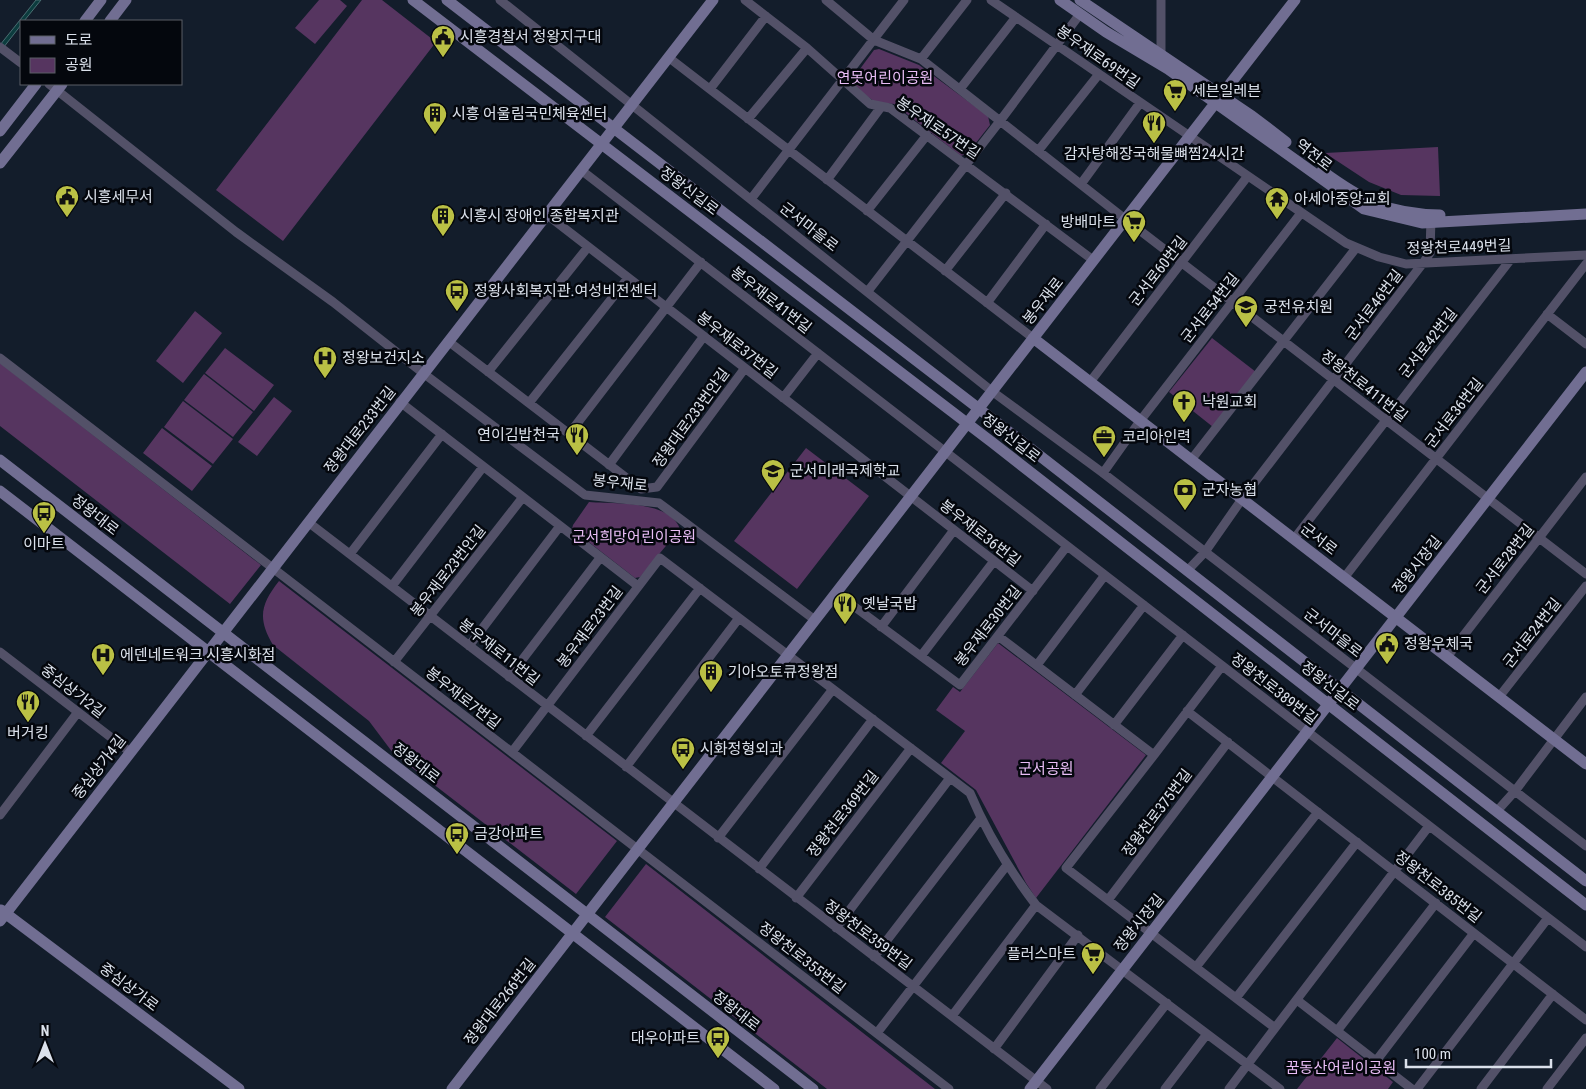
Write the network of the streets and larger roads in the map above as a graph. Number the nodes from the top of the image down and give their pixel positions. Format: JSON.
{"nodes":[{"id":1,"x":101,"y":0,"type":"edge"},
{"id":2,"x":126,"y":0,"type":"edge"},
{"id":3,"x":412,"y":0,"type":"edge"},
{"id":4,"x":447,"y":0,"type":"edge"},
{"id":5,"x":500,"y":0,"type":"edge"},
{"id":6,"x":713,"y":0,"type":"edge"},
{"id":7,"x":745,"y":0,"type":"edge"},
{"id":8,"x":826,"y":0,"type":"edge"},
{"id":9,"x":904,"y":0,"type":"edge"},
{"id":10,"x":967,"y":0,"type":"edge"},
{"id":11,"x":991,"y":0,"type":"edge"},
{"id":12,"x":1060,"y":0,"type":"edge"},
{"id":13,"x":1080,"y":0,"type":"edge"},
{"id":14,"x":1161,"y":0,"type":"edge"},
{"id":15,"x":1295,"y":0,"type":"edge"},
{"id":16,"x":838,"y":4,"type":"edge"},
{"id":17,"x":1080,"y":14,"type":"junction"},
{"id":18,"x":766,"y":16,"type":"junction"},
{"id":19,"x":1016,"y":17,"type":"junction"},
{"id":20,"x":86,"y":20,"type":"edge"},
{"id":21,"x":111,"y":20,"type":"edge"},
{"id":22,"x":874,"y":40,"type":"junction"},
{"id":23,"x":1057,"y":46,"type":"junction"},
{"id":24,"x":0,"y":47,"type":"edge"},
{"id":25,"x":807,"y":48,"type":"junction"},
{"id":26,"x":1161,"y":55,"type":"junction"},
{"id":27,"x":668,"y":57,"type":"junction"},
{"id":28,"x":921,"y":58,"type":"junction"},
{"id":29,"x":20,"y":62,"type":"edge"},
{"id":30,"x":1098,"y":74,"type":"junction"},
{"id":31,"x":843,"y":80,"type":"junction"},
{"id":32,"x":35,"y":85,"type":"edge"},
{"id":33,"x":56,"y":86,"type":"edge"},
{"id":34,"x":710,"y":89,"type":"junction"},
{"id":35,"x":960,"y":89,"type":"junction"},
{"id":36,"x":1218,"y":99,"type":"junction"},
{"id":37,"x":1140,"y":103,"type":"junction"},
{"id":38,"x":632,"y":104,"type":"junction"},
{"id":39,"x":881,"y":107,"type":"junction"},
{"id":40,"x":748,"y":119,"type":"junction"},
{"id":41,"x":1000,"y":121,"type":"junction"},
{"id":42,"x":613,"y":128,"type":"junction"},
{"id":43,"x":0,"y":131,"type":"edge"},
{"id":44,"x":927,"y":134,"type":"junction"},
{"id":45,"x":1189,"y":137,"type":"junction"},
{"id":46,"x":602,"y":143,"type":"junction"},
{"id":47,"x":787,"y":149,"type":"junction"},
{"id":48,"x":1038,"y":151,"type":"junction"},
{"id":49,"x":0,"y":163,"type":"edge"},
{"id":50,"x":967,"y":163,"type":"junction"},
{"id":51,"x":581,"y":170,"type":"junction"},
{"id":52,"x":1248,"y":177,"type":"junction"},
{"id":53,"x":827,"y":180,"type":"junction"},
{"id":54,"x":1081,"y":184,"type":"junction"},
{"id":55,"x":1006,"y":193,"type":"junction"},
{"id":56,"x":751,"y":199,"type":"junction"},
{"id":57,"x":1586,"y":207,"type":"edge"},
{"id":58,"x":867,"y":211,"type":"junction"},
{"id":59,"x":1301,"y":213,"type":"junction"},
{"id":60,"x":546,"y":214,"type":"junction"},
{"id":61,"x":1586,"y":214,"type":"edge"},
{"id":62,"x":1431,"y":218,"type":"junction"},
{"id":63,"x":1125,"y":219,"type":"junction"},
{"id":64,"x":1046,"y":224,"type":"junction"},
{"id":65,"x":907,"y":241,"type":"junction"},
{"id":66,"x":588,"y":247,"type":"junction"},
{"id":67,"x":1356,"y":248,"type":"junction"},
{"id":68,"x":1586,"y":255,"type":"edge"},
{"id":69,"x":1511,"y":259,"type":"junction"},
{"id":70,"x":1094,"y":260,"type":"junction"},
{"id":71,"x":701,"y":262,"type":"junction"},
{"id":72,"x":1181,"y":263,"type":"junction"},
{"id":73,"x":1423,"y":263,"type":"junction"},
{"id":74,"x":1586,"y":264,"type":"edge"},
{"id":75,"x":945,"y":271,"type":"junction"},
{"id":76,"x":628,"y":278,"type":"junction"},
{"id":77,"x":868,"y":292,"type":"junction"},
{"id":78,"x":1232,"y":302,"type":"junction"},
{"id":79,"x":986,"y":303,"type":"junction"},
{"id":80,"x":666,"y":307,"type":"junction"},
{"id":81,"x":1547,"y":314,"type":"junction"},
{"id":82,"x":704,"y":336,"type":"junction"},
{"id":83,"x":1033,"y":338,"type":"junction"},
{"id":84,"x":448,"y":341,"type":"junction"},
{"id":85,"x":1284,"y":341,"type":"junction"},
{"id":86,"x":1586,"y":344,"type":"edge"},
{"id":87,"x":818,"y":353,"type":"junction"},
{"id":88,"x":0,"y":358,"type":"edge"},
{"id":89,"x":745,"y":368,"type":"junction"},
{"id":90,"x":488,"y":372,"type":"junction"},
{"id":91,"x":1586,"y":372,"type":"edge"},
{"id":92,"x":423,"y":373,"type":"junction"},
{"id":93,"x":1334,"y":380,"type":"junction"},
{"id":94,"x":1090,"y":382,"type":"junction"},
{"id":95,"x":993,"y":392,"type":"junction"},
{"id":96,"x":784,"y":398,"type":"junction"},
{"id":97,"x":400,"y":402,"type":"junction"},
{"id":98,"x":529,"y":403,"type":"junction"},
{"id":99,"x":979,"y":408,"type":"junction"},
{"id":100,"x":1386,"y":420,"type":"junction"},
{"id":101,"x":1140,"y":421,"type":"junction"},
{"id":102,"x":967,"y":423,"type":"junction"},
{"id":103,"x":442,"y":434,"type":"junction"},
{"id":104,"x":569,"y":434,"type":"junction"},
{"id":105,"x":945,"y":452,"type":"junction"},
{"id":106,"x":1436,"y":458,"type":"junction"},
{"id":107,"x":0,"y":460,"type":"edge"},
{"id":108,"x":1191,"y":460,"type":"junction"},
{"id":109,"x":609,"y":465,"type":"junction"},
{"id":110,"x":482,"y":467,"type":"junction"},
{"id":111,"x":1103,"y":473,"type":"junction"},
{"id":112,"x":1586,"y":477,"type":"edge"},
{"id":113,"x":0,"y":491,"type":"edge"},
{"id":114,"x":910,"y":496,"type":"junction"},
{"id":115,"x":523,"y":497,"type":"junction"},
{"id":116,"x":1488,"y":498,"type":"junction"},
{"id":117,"x":1242,"y":499,"type":"junction"},
{"id":118,"x":308,"y":522,"type":"junction"},
{"id":119,"x":560,"y":526,"type":"junction"},
{"id":120,"x":954,"y":530,"type":"junction"},
{"id":121,"x":1539,"y":537,"type":"junction"},
{"id":122,"x":1294,"y":539,"type":"junction"},
{"id":123,"x":1067,"y":546,"type":"junction"},
{"id":124,"x":1205,"y":552,"type":"junction"},
{"id":125,"x":350,"y":554,"type":"junction"},
{"id":126,"x":600,"y":558,"type":"junction"},
{"id":127,"x":994,"y":561,"type":"junction"},
{"id":128,"x":272,"y":568,"type":"junction"},
{"id":129,"x":1188,"y":570,"type":"junction"},
{"id":130,"x":1586,"y":574,"type":"edge"},
{"id":131,"x":1105,"y":575,"type":"junction"},
{"id":132,"x":1344,"y":578,"type":"junction"},
{"id":133,"x":392,"y":586,"type":"junction"},
{"id":134,"x":638,"y":586,"type":"junction"},
{"id":135,"x":1586,"y":586,"type":"edge"},
{"id":136,"x":700,"y":588,"type":"junction"},
{"id":137,"x":1032,"y":591,"type":"junction"},
{"id":138,"x":836,"y":593,"type":"junction"},
{"id":139,"x":1144,"y":605,"type":"junction"},
{"id":140,"x":430,"y":616,"type":"junction"},
{"id":141,"x":739,"y":618,"type":"junction"},
{"id":142,"x":1396,"y":618,"type":"junction"},
{"id":143,"x":815,"y":620,"type":"junction"},
{"id":144,"x":881,"y":626,"type":"junction"},
{"id":145,"x":222,"y":632,"type":"junction"},
{"id":146,"x":1183,"y":635,"type":"junction"},
{"id":147,"x":998,"y":636,"type":"junction"},
{"id":148,"x":469,"y":646,"type":"junction"},
{"id":149,"x":208,"y":651,"type":"junction"},
{"id":150,"x":0,"y":652,"type":"edge"},
{"id":151,"x":788,"y":655,"type":"junction"},
{"id":152,"x":921,"y":656,"type":"junction"},
{"id":153,"x":1447,"y":657,"type":"junction"},
{"id":154,"x":394,"y":662,"type":"junction"},
{"id":155,"x":1036,"y":665,"type":"junction"},
{"id":156,"x":1222,"y":666,"type":"junction"},
{"id":157,"x":1356,"y":668,"type":"junction"},
{"id":158,"x":509,"y":676,"type":"junction"},
{"id":159,"x":833,"y":689,"type":"junction"},
{"id":160,"x":1340,"y":689,"type":"junction"},
{"id":161,"x":1075,"y":695,"type":"junction"},
{"id":162,"x":1499,"y":697,"type":"junction"},
{"id":163,"x":1586,"y":697,"type":"edge"},
{"id":164,"x":1329,"y":704,"type":"junction"},
{"id":165,"x":547,"y":706,"type":"junction"},
{"id":166,"x":1187,"y":711,"type":"junction"},
{"id":167,"x":78,"y":712,"type":"junction"},
{"id":168,"x":873,"y":719,"type":"junction"},
{"id":169,"x":1114,"y":725,"type":"junction"},
{"id":170,"x":1307,"y":732,"type":"junction"},
{"id":171,"x":586,"y":736,"type":"junction"},
{"id":172,"x":1553,"y":739,"type":"junction"},
{"id":173,"x":1228,"y":742,"type":"junction"},
{"id":174,"x":911,"y":748,"type":"junction"},
{"id":175,"x":130,"y":752,"type":"junction"},
{"id":176,"x":512,"y":752,"type":"junction"},
{"id":177,"x":1154,"y":755,"type":"junction"},
{"id":178,"x":1586,"y":764,"type":"edge"},
{"id":179,"x":626,"y":767,"type":"junction"},
{"id":180,"x":1272,"y":777,"type":"junction"},
{"id":181,"x":950,"y":778,"type":"junction"},
{"id":182,"x":1515,"y":792,"type":"junction"},
{"id":183,"x":674,"y":804,"type":"junction"},
{"id":184,"x":1497,"y":811,"type":"junction"},
{"id":185,"x":1318,"y":812,"type":"junction"},
{"id":186,"x":0,"y":815,"type":"edge"},
{"id":187,"x":981,"y":818,"type":"junction"},
{"id":188,"x":1430,"y":826,"type":"junction"},
{"id":189,"x":718,"y":838,"type":"junction"},
{"id":190,"x":1357,"y":842,"type":"junction"},
{"id":191,"x":1586,"y":846,"type":"edge"},
{"id":192,"x":638,"y":849,"type":"junction"},
{"id":193,"x":1007,"y":865,"type":"junction"},
{"id":194,"x":759,"y":869,"type":"junction"},
{"id":195,"x":1395,"y":872,"type":"junction"},
{"id":196,"x":1586,"y":881,"type":"edge"},
{"id":197,"x":796,"y":898,"type":"junction"},
{"id":198,"x":1108,"y":900,"type":"junction"},
{"id":199,"x":1436,"y":904,"type":"junction"},
{"id":200,"x":1036,"y":905,"type":"junction"},
{"id":201,"x":1586,"y":905,"type":"edge"},
{"id":202,"x":2,"y":914,"type":"edge"},
{"id":203,"x":587,"y":914,"type":"junction"},
{"id":204,"x":1548,"y":918,"type":"junction"},
{"id":205,"x":836,"y":928,"type":"junction"},
{"id":206,"x":572,"y":933,"type":"junction"},
{"id":207,"x":1151,"y":933,"type":"junction"},
{"id":208,"x":1474,"y":933,"type":"junction"},
{"id":209,"x":1078,"y":935,"type":"junction"},
{"id":210,"x":1586,"y":948,"type":"edge"},
{"id":211,"x":874,"y":957,"type":"junction"},
{"id":212,"x":1514,"y":964,"type":"junction"},
{"id":213,"x":1196,"y":967,"type":"junction"},
{"id":214,"x":1122,"y":968,"type":"junction"},
{"id":215,"x":913,"y":986,"type":"junction"},
{"id":216,"x":1553,"y":994,"type":"junction"},
{"id":217,"x":1236,"y":998,"type":"junction"},
{"id":218,"x":1297,"y":1000,"type":"junction"},
{"id":219,"x":1167,"y":1003,"type":"junction"},
{"id":220,"x":952,"y":1016,"type":"junction"},
{"id":221,"x":1586,"y":1020,"type":"edge"},
{"id":222,"x":1275,"y":1028,"type":"junction"},
{"id":223,"x":1336,"y":1031,"type":"junction"},
{"id":224,"x":877,"y":1033,"type":"junction"},
{"id":225,"x":1207,"y":1034,"type":"junction"},
{"id":226,"x":1586,"y":1038,"type":"edge"},
{"id":227,"x":994,"y":1049,"type":"junction"},
{"id":228,"x":1376,"y":1061,"type":"junction"},
{"id":229,"x":1248,"y":1064,"type":"junction"},
{"id":230,"x":1033,"y":1085,"type":"edge"},
{"id":231,"x":239,"y":1089,"type":"edge"},
{"id":232,"x":452,"y":1089,"type":"edge"},
{"id":233,"x":774,"y":1089,"type":"edge"},
{"id":234,"x":813,"y":1089,"type":"edge"},
{"id":235,"x":949,"y":1089,"type":"edge"},
{"id":236,"x":1047,"y":1089,"type":"edge"},
{"id":237,"x":1100,"y":1089,"type":"edge"},
{"id":238,"x":1165,"y":1089,"type":"edge"},
{"id":239,"x":1229,"y":1089,"type":"edge"},
{"id":240,"x":1280,"y":1089,"type":"edge"},
{"id":241,"x":1412,"y":1089,"type":"edge"},
{"id":242,"x":1417,"y":1089,"type":"edge"},
{"id":243,"x":1481,"y":1089,"type":"edge"},
{"id":244,"x":1547,"y":1089,"type":"edge"}],
"edges":[{"from":1,"to":20,"type":"street"},
{"from":2,"to":21,"type":"street"},
{"from":3,"to":46,"type":"street","name":"정왕신길로"},
{"from":4,"to":42,"type":"street","name":"정왕신길로"},
{"from":5,"to":38,"type":"street","name":"군서마을로"},
{"from":6,"to":27,"type":"street","name":"정왕대로233번길"},
{"from":7,"to":18,"type":"street","name":"봉우재로57번길"},
{"from":8,"to":16,"type":"street","name":"정왕천로411번길"},
{"from":9,"to":22,"type":"street"},
{"from":10,"to":28,"type":"street"},
{"from":11,"to":19,"type":"street","name":"봉우재로69번길"},
{"from":12,"to":17,"type":"street","name":"역전로"},
{"from":13,"to":26,"type":"street","name":"역전로"},
{"from":14,"to":26,"type":"street"},
{"from":15,"to":36,"type":"street","name":"봉우재로"},
{"from":16,"to":22,"type":"street","name":"정왕천로411번길"},
{"from":17,"to":23,"type":"street"},
{"from":17,"to":36,"type":"street","name":"역전로"},
{"from":18,"to":25,"type":"street","name":"봉우재로57번길"},
{"from":18,"to":34,"type":"street"},
{"from":19,"to":23,"type":"street","name":"봉우재로69번길"},
{"from":19,"to":35,"type":"street"},
{"from":22,"to":28,"type":"street","name":"정왕천로411번길"},
{"from":22,"to":31,"type":"street"},
{"from":23,"to":30,"type":"street","name":"봉우재로69번길"},
{"from":23,"to":41,"type":"street"},
{"from":24,"to":29,"type":"street"},
{"from":25,"to":31,"type":"street","name":"봉우재로57번길"},
{"from":25,"to":40,"type":"street"},
{"from":26,"to":36,"type":"street","name":"역전로"},
{"from":27,"to":34,"type":"street"},
{"from":27,"to":38,"type":"street","name":"정왕대로233번길"},
{"from":28,"to":35,"type":"street","name":"정왕천로411번길"},
{"from":30,"to":37,"type":"street","name":"봉우재로69번길"},
{"from":30,"to":48,"type":"street"},
{"from":31,"to":39,"type":"street","name":"봉우재로57번길"},
{"from":31,"to":47,"type":"street"},
{"from":32,"to":43,"type":"street"},
{"from":33,"to":49,"type":"street"},
{"from":33,"to":92,"type":"street","name":"봉우재로"},
{"from":34,"to":40,"type":"street"},
{"from":35,"to":41,"type":"street","name":"정왕천로411번길"},
{"from":36,"to":45,"type":"street","name":"봉우재로"},
{"from":36,"to":62,"type":"street","name":"역전로"},
{"from":37,"to":45,"type":"street","name":"봉우재로69번길"},
{"from":37,"to":54,"type":"street"},
{"from":38,"to":42,"type":"street","name":"정왕대로233번길"},
{"from":38,"to":56,"type":"street","name":"군서마을로"},
{"from":39,"to":44,"type":"street","name":"봉우재로57번길"},
{"from":39,"to":53,"type":"street"},
{"from":40,"to":47,"type":"street"},
{"from":41,"to":48,"type":"street","name":"정왕천로411번길"},
{"from":41,"to":50,"type":"street"},
{"from":42,"to":46,"type":"street","name":"정왕대로233번길"},
{"from":42,"to":99,"type":"street","name":"정왕신길로"},
{"from":44,"to":50,"type":"street","name":"봉우재로57번길"},
{"from":44,"to":58,"type":"street"},
{"from":45,"to":52,"type":"street","name":"정왕천로449번길"},
{"from":45,"to":63,"type":"street","name":"봉우재로"},
{"from":46,"to":51,"type":"street","name":"정왕대로233번길"},
{"from":46,"to":102,"type":"street","name":"정왕신길로"},
{"from":47,"to":53,"type":"street"},
{"from":47,"to":56,"type":"street"},
{"from":48,"to":54,"type":"street","name":"정왕천로411번길"},
{"from":50,"to":55,"type":"street","name":"봉우재로57번길"},
{"from":50,"to":65,"type":"street"},
{"from":51,"to":60,"type":"street","name":"정왕대로233번길"},
{"from":51,"to":71,"type":"street","name":"봉우재로41번길"},
{"from":52,"to":59,"type":"street","name":"정왕천로449번길"},
{"from":52,"to":72,"type":"street","name":"군서로60번길"},
{"from":53,"to":58,"type":"street"},
{"from":54,"to":63,"type":"street","name":"정왕천로411번길"},
{"from":55,"to":64,"type":"street","name":"봉우재로57번길"},
{"from":55,"to":75,"type":"street"},
{"from":56,"to":77,"type":"street","name":"군서마을로"},
{"from":57,"to":62,"type":"street","name":"역전로"},
{"from":58,"to":65,"type":"street"},
{"from":59,"to":67,"type":"street","name":"정왕천로449번길"},
{"from":59,"to":78,"type":"street","name":"군서로54번길"},
{"from":60,"to":66,"type":"street","name":"봉우재로37번길"},
{"from":60,"to":84,"type":"street","name":"정왕대로233번길"},
{"from":61,"to":62,"type":"street","name":"역전로"},
{"from":62,"to":73,"type":"street","name":"군서로46번길"},
{"from":63,"to":70,"type":"street","name":"봉우재로"},
{"from":63,"to":72,"type":"street","name":"정왕천로411번길"},
{"from":64,"to":70,"type":"street","name":"봉우재로57번길"},
{"from":64,"to":79,"type":"street"},
{"from":65,"to":75,"type":"street"},
{"from":65,"to":77,"type":"street"},
{"from":66,"to":76,"type":"street","name":"봉우재로37번길"},
{"from":66,"to":90,"type":"street"},
{"from":67,"to":73,"type":"street","name":"정왕천로449번길"},
{"from":67,"to":85,"type":"street"},
{"from":68,"to":69,"type":"street","name":"정왕천로449번길"},
{"from":69,"to":73,"type":"street","name":"정왕천로449번길"},
{"from":69,"to":100,"type":"street","name":"군서로42번길"},
{"from":70,"to":83,"type":"street","name":"봉우재로"},
{"from":71,"to":80,"type":"street"},
{"from":71,"to":87,"type":"street","name":"봉우재로41번길"},
{"from":72,"to":78,"type":"street","name":"정왕천로411번길"},
{"from":72,"to":94,"type":"street","name":"군서로60번길"},
{"from":73,"to":93,"type":"street","name":"군서로46번길"},
{"from":74,"to":81,"type":"street","name":"군서로36번길"},
{"from":75,"to":79,"type":"street"},
{"from":76,"to":80,"type":"street","name":"봉우재로37번길"},
{"from":76,"to":98,"type":"street"},
{"from":77,"to":95,"type":"street","name":"군서마을로"},
{"from":78,"to":85,"type":"street","name":"정왕천로411번길"},
{"from":78,"to":101,"type":"street","name":"군서로54번길"},
{"from":79,"to":83,"type":"street"},
{"from":80,"to":82,"type":"street","name":"봉우재로37번길"},
{"from":80,"to":104,"type":"street"},
{"from":81,"to":86,"type":"street"},
{"from":81,"to":106,"type":"street","name":"군서로36번길"},
{"from":82,"to":89,"type":"street","name":"봉우재로37번길"},
{"from":82,"to":109,"type":"street"},
{"from":83,"to":94,"type":"street","name":"군서로"},
{"from":83,"to":95,"type":"street","name":"봉우재로"},
{"from":84,"to":90,"type":"street","name":"정왕대로233번안길"},
{"from":84,"to":92,"type":"street","name":"정왕대로233번길"},
{"from":85,"to":93,"type":"street","name":"정왕천로411번길"},
{"from":85,"to":108,"type":"street"},
{"from":87,"to":96,"type":"street"},
{"from":87,"to":105,"type":"street","name":"봉우재로41번길"},
{"from":88,"to":128,"type":"street","name":"봉우재로7번길"},
{"from":89,"to":96,"type":"street","name":"봉우재로37번길"},
{"from":89,"to":109,"type":"street","name":"정왕대로233번안길"},
{"from":90,"to":98,"type":"street","name":"정왕대로233번안길"},
{"from":91,"to":116,"type":"street","name":"정왕시장길"},
{"from":92,"to":97,"type":"street","name":"정왕대로233번길"},
{"from":92,"to":143,"type":"street","name":"봉우재로"},
{"from":93,"to":100,"type":"street","name":"정왕천로411번길"},
{"from":93,"to":117,"type":"street","name":"군서로46번길"},
{"from":94,"to":101,"type":"street","name":"군서로"},
{"from":95,"to":99,"type":"street","name":"봉우재로"},
{"from":95,"to":111,"type":"street","name":"군서마을로"},
{"from":96,"to":114,"type":"street","name":"봉우재로37번길"},
{"from":97,"to":103,"type":"street"},
{"from":97,"to":118,"type":"street","name":"정왕대로233번길"},
{"from":98,"to":104,"type":"street","name":"정왕대로233번안길"},
{"from":99,"to":102,"type":"street","name":"봉우재로"},
{"from":99,"to":129,"type":"street","name":"정왕신길로"},
{"from":100,"to":106,"type":"street","name":"정왕천로411번길"},
{"from":100,"to":122,"type":"street","name":"군서로42번길"},
{"from":101,"to":108,"type":"street","name":"군서로"},
{"from":101,"to":111,"type":"street"},
{"from":102,"to":105,"type":"street","name":"봉우재로"},
{"from":102,"to":164,"type":"street","name":"정왕신길로"},
{"from":103,"to":110,"type":"street"},
{"from":103,"to":125,"type":"street"},
{"from":104,"to":109,"type":"street","name":"정왕대로233번안길"},
{"from":105,"to":114,"type":"street","name":"봉우재로"},
{"from":105,"to":123,"type":"street","name":"정왕천로389번길"},
{"from":106,"to":116,"type":"street","name":"정왕천로411번길"},
{"from":106,"to":132,"type":"street","name":"군서로36번길"},
{"from":107,"to":145,"type":"street","name":"정왕대로"},
{"from":108,"to":117,"type":"street","name":"군서로"},
{"from":110,"to":115,"type":"street"},
{"from":110,"to":133,"type":"street"},
{"from":111,"to":124,"type":"street","name":"군서마을로"},
{"from":112,"to":121,"type":"street","name":"군서로28번길"},
{"from":113,"to":149,"type":"street"},
{"from":114,"to":120,"type":"street","name":"봉우재로36번길"},
{"from":114,"to":138,"type":"street","name":"봉우재로"},
{"from":115,"to":119,"type":"street"},
{"from":115,"to":140,"type":"street","name":"봉우재로23번안길"},
{"from":116,"to":121,"type":"street","name":"정왕천로411번길"},
{"from":116,"to":142,"type":"street","name":"정왕시장길"},
{"from":117,"to":122,"type":"street","name":"군서로"},
{"from":117,"to":124,"type":"street"},
{"from":118,"to":125,"type":"street","name":"봉우재로11번길"},
{"from":118,"to":128,"type":"street","name":"정왕대로233번길"},
{"from":119,"to":126,"type":"street"},
{"from":119,"to":148,"type":"street"},
{"from":120,"to":127,"type":"street","name":"봉우재로36번길"},
{"from":120,"to":144,"type":"street"},
{"from":121,"to":130,"type":"street","name":"정왕천로411번길"},
{"from":121,"to":153,"type":"street","name":"군서로28번길"},
{"from":122,"to":132,"type":"street","name":"군서로"},
{"from":123,"to":131,"type":"street","name":"정왕천로389번길"},
{"from":123,"to":137,"type":"street","name":"봉우재로30번길"},
{"from":124,"to":129,"type":"street"},
{"from":124,"to":157,"type":"street","name":"군서마을로"},
{"from":125,"to":133,"type":"street","name":"봉우재로11번길"},
{"from":126,"to":134,"type":"street"},
{"from":126,"to":158,"type":"street"},
{"from":127,"to":137,"type":"street","name":"봉우재로36번길"},
{"from":127,"to":152,"type":"street"},
{"from":128,"to":145,"type":"street","name":"정왕대로233번길"},
{"from":128,"to":154,"type":"street","name":"봉우재로7번길"},
{"from":129,"to":160,"type":"street","name":"정왕신길로"},
{"from":131,"to":139,"type":"street","name":"정왕천로389번길"},
{"from":131,"to":155,"type":"street"},
{"from":132,"to":142,"type":"street","name":"군서로"},
{"from":133,"to":140,"type":"street","name":"봉우재로11번길"},
{"from":134,"to":136,"type":"street","name":"봉우재로23번길"},
{"from":134,"to":165,"type":"street","name":"봉우재로23번길"},
{"from":135,"to":162,"type":"street","name":"군서로24번길"},
{"from":136,"to":141,"type":"street","name":"봉우재로23번길"},
{"from":136,"to":171,"type":"street"},
{"from":137,"to":147,"type":"street","name":"봉우재로30번길"},
{"from":138,"to":143,"type":"street","name":"봉우재로"},
{"from":138,"to":144,"type":"street","name":"봉우재로30번길"},
{"from":139,"to":146,"type":"street","name":"정왕천로389번길"},
{"from":139,"to":161,"type":"street"},
{"from":140,"to":148,"type":"street","name":"봉우재로11번길"},
{"from":140,"to":154,"type":"street","name":"봉우재로23번안길"},
{"from":141,"to":151,"type":"street","name":"봉우재로23번길"},
{"from":141,"to":179,"type":"street"},
{"from":142,"to":153,"type":"street","name":"군서로"},
{"from":142,"to":157,"type":"street","name":"정왕시장길"},
{"from":143,"to":151,"type":"street","name":"봉우재로"},
{"from":144,"to":152,"type":"street","name":"봉우재로30번길"},
{"from":145,"to":149,"type":"street","name":"중심상가4길"},
{"from":145,"to":203,"type":"street","name":"정왕대로"},
{"from":146,"to":156,"type":"street","name":"정왕천로389번길"},
{"from":146,"to":169,"type":"street"},
{"from":147,"to":152,"type":"street","name":"봉우재로30번길"},
{"from":147,"to":155,"type":"street"},
{"from":148,"to":158,"type":"street","name":"봉우재로11번길"},
{"from":149,"to":175,"type":"street","name":"중심상가4길"},
{"from":149,"to":206,"type":"street"},
{"from":150,"to":167,"type":"street","name":"중심상가2길"},
{"from":151,"to":159,"type":"street"},
{"from":151,"to":183,"type":"street","name":"봉우재로"},
{"from":153,"to":162,"type":"street","name":"군서로"},
{"from":154,"to":176,"type":"street","name":"봉우재로7번길"},
{"from":155,"to":161,"type":"street"},
{"from":156,"to":166,"type":"street"},
{"from":156,"to":170,"type":"street","name":"정왕천로389번길"},
{"from":157,"to":160,"type":"street","name":"정왕시장길"},
{"from":157,"to":182,"type":"street","name":"군서마을로"},
{"from":158,"to":165,"type":"street","name":"봉우재로11번길"},
{"from":159,"to":168,"type":"street"},
{"from":159,"to":189,"type":"street"},
{"from":160,"to":164,"type":"street","name":"정왕시장길"},
{"from":160,"to":184,"type":"street","name":"정왕신길로"},
{"from":161,"to":169,"type":"street"},
{"from":162,"to":172,"type":"street","name":"군서로"},
{"from":163,"to":172,"type":"street"},
{"from":164,"to":170,"type":"street","name":"정왕시장길"},
{"from":164,"to":201,"type":"street","name":"정왕신길로"},
{"from":165,"to":171,"type":"street","name":"봉우재로11번길"},
{"from":165,"to":176,"type":"street","name":"봉우재로23번길"},
{"from":166,"to":173,"type":"street"},
{"from":166,"to":177,"type":"street"},
{"from":167,"to":175,"type":"street","name":"중심상가2길"},
{"from":167,"to":186,"type":"street"},
{"from":168,"to":174,"type":"street"},
{"from":168,"to":194,"type":"street"},
{"from":169,"to":177,"type":"street"},
{"from":170,"to":180,"type":"street","name":"정왕시장길"},
{"from":170,"to":188,"type":"street","name":"정왕천로389번길"},
{"from":171,"to":179,"type":"street","name":"봉우재로11번길"},
{"from":172,"to":178,"type":"street","name":"군서로"},
{"from":172,"to":182,"type":"street"},
{"from":173,"to":180,"type":"street"},
{"from":173,"to":198,"type":"street","name":"정왕천로375번길"},
{"from":174,"to":181,"type":"street"},
{"from":174,"to":197,"type":"street","name":"정왕천로369번길"},
{"from":175,"to":202,"type":"street","name":"중심상가4길"},
{"from":176,"to":192,"type":"street","name":"봉우재로7번길"},
{"from":177,"to":198,"type":"street"},
{"from":179,"to":183,"type":"street","name":"봉우재로11번길"},
{"from":180,"to":185,"type":"street","name":"정왕천로385번길"},
{"from":180,"to":207,"type":"street","name":"정왕시장길"},
{"from":181,"to":187,"type":"street"},
{"from":181,"to":205,"type":"street"},
{"from":182,"to":184,"type":"street"},
{"from":182,"to":191,"type":"street","name":"군서마을로"},
{"from":183,"to":189,"type":"street","name":"정왕천로359번길"},
{"from":183,"to":192,"type":"street","name":"봉우재로"},
{"from":184,"to":196,"type":"street","name":"정왕신길로"},
{"from":185,"to":190,"type":"street","name":"정왕천로385번길"},
{"from":185,"to":213,"type":"street"},
{"from":187,"to":193,"type":"street"},
{"from":187,"to":211,"type":"street"},
{"from":188,"to":195,"type":"street"},
{"from":188,"to":204,"type":"street","name":"정왕천로389번길"},
{"from":189,"to":194,"type":"street","name":"정왕천로359번길"},
{"from":190,"to":195,"type":"street","name":"정왕천로385번길"},
{"from":190,"to":217,"type":"street"},
{"from":192,"to":203,"type":"street","name":"봉우재로"},
{"from":192,"to":224,"type":"street","name":"정왕천로355번길"},
{"from":193,"to":200,"type":"street"},
{"from":193,"to":215,"type":"street"},
{"from":194,"to":197,"type":"street","name":"정왕천로359번길"},
{"from":195,"to":199,"type":"street","name":"정왕천로385번길"},
{"from":195,"to":218,"type":"street"},
{"from":197,"to":205,"type":"street","name":"정왕천로359번길"},
{"from":198,"to":207,"type":"street"},
{"from":199,"to":208,"type":"street","name":"정왕천로385번길"},
{"from":199,"to":223,"type":"street"},
{"from":200,"to":209,"type":"street"},
{"from":200,"to":220,"type":"street"},
{"from":202,"to":231,"type":"street","name":"중심상가로"},
{"from":203,"to":206,"type":"street","name":"봉우재로"},
{"from":203,"to":234,"type":"street","name":"정왕대로"},
{"from":204,"to":210,"type":"street","name":"정왕천로389번길"},
{"from":204,"to":212,"type":"street"},
{"from":205,"to":211,"type":"street","name":"정왕천로359번길"},
{"from":206,"to":232,"type":"street","name":"정왕대로266번길"},
{"from":206,"to":233,"type":"street"},
{"from":207,"to":213,"type":"street"},
{"from":207,"to":214,"type":"street","name":"정왕시장길"},
{"from":208,"to":212,"type":"street","name":"정왕천로385번길"},
{"from":208,"to":228,"type":"street"},
{"from":209,"to":214,"type":"street"},
{"from":209,"to":227,"type":"street"},
{"from":211,"to":215,"type":"street","name":"정왕천로359번길"},
{"from":212,"to":216,"type":"street","name":"정왕천로385번길"},
{"from":212,"to":242,"type":"street"},
{"from":213,"to":217,"type":"street"},
{"from":214,"to":219,"type":"street"},
{"from":214,"to":230,"type":"street","name":"정왕시장길"},
{"from":215,"to":220,"type":"street","name":"정왕천로359번길"},
{"from":215,"to":224,"type":"street"},
{"from":216,"to":221,"type":"street","name":"정왕천로385번길"},
{"from":216,"to":243,"type":"street"},
{"from":217,"to":222,"type":"street"},
{"from":218,"to":222,"type":"street"},
{"from":218,"to":223,"type":"street"},
{"from":219,"to":225,"type":"street"},
{"from":219,"to":237,"type":"street"},
{"from":220,"to":227,"type":"street","name":"정왕천로359번길"},
{"from":222,"to":229,"type":"street"},
{"from":223,"to":228,"type":"street"},
{"from":224,"to":235,"type":"street","name":"정왕천로355번길"},
{"from":225,"to":229,"type":"street"},
{"from":225,"to":238,"type":"street"},
{"from":226,"to":244,"type":"street"},
{"from":227,"to":230,"type":"street","name":"정왕천로359번길"},
{"from":228,"to":241,"type":"street"},
{"from":229,"to":239,"type":"street"},
{"from":229,"to":240,"type":"street"},
{"from":230,"to":236,"type":"street","name":"정왕천로359번길"}]}
